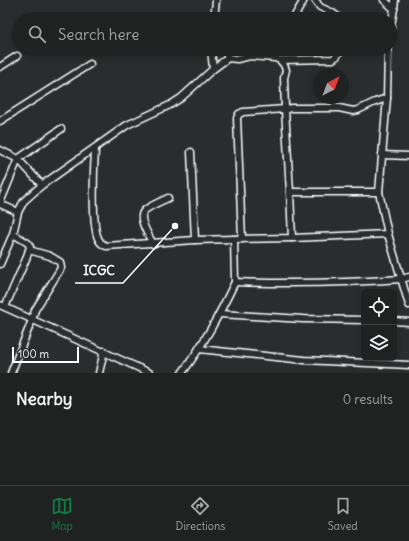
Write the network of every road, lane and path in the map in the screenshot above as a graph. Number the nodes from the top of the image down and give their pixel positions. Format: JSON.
{"nodes":[{"id":1,"x":216,"y":0,"type":"edge"},
{"id":2,"x":304,"y":0,"type":"edge"},
{"id":3,"x":315,"y":0,"type":"edge"},
{"id":4,"x":384,"y":0,"type":"edge"},
{"id":5,"x":395,"y":0,"type":"edge"},
{"id":6,"x":394,"y":9,"type":"junction"},
{"id":7,"x":215,"y":12,"type":"edge"},
{"id":8,"x":297,"y":12,"type":"edge"},
{"id":9,"x":331,"y":12,"type":"edge"},
{"id":10,"x":393,"y":12,"type":"edge"},
{"id":11,"x":17,"y":56,"type":"dead end"},
{"id":12,"x":212,"y":56,"type":"edge"},
{"id":13,"x":245,"y":56,"type":"edge"},
{"id":14,"x":337,"y":56,"type":"edge"},
{"id":15,"x":388,"y":56,"type":"edge"},
{"id":16,"x":228,"y":58,"type":"joint"},
{"id":17,"x":241,"y":58,"type":"junction"},
{"id":18,"x":280,"y":60,"type":"junction"},
{"id":19,"x":90,"y":64,"type":"dead end"},
{"id":20,"x":0,"y":67,"type":"edge"},
{"id":21,"x":213,"y":69,"type":"junction"},
{"id":22,"x":386,"y":98,"type":"junction"},
{"id":23,"x":284,"y":109,"type":"junction"},
{"id":24,"x":0,"y":120,"type":"edge"},
{"id":25,"x":62,"y":129,"type":"dead end"},
{"id":26,"x":95,"y":149,"type":"junction"},
{"id":27,"x":0,"y":150,"type":"edge"},
{"id":28,"x":191,"y":152,"type":"dead end"},
{"id":29,"x":382,"y":155,"type":"junction"},
{"id":30,"x":409,"y":156,"type":"edge"},
{"id":31,"x":18,"y":159,"type":"junction"},
{"id":32,"x":42,"y":186,"type":"junction"},
{"id":33,"x":290,"y":192,"type":"junction"},
{"id":34,"x":379,"y":192,"type":"junction"},
{"id":35,"x":168,"y":198,"type":"dead end"},
{"id":36,"x":0,"y":204,"type":"edge"},
{"id":37,"x":18,"y":212,"type":"junction"},
{"id":38,"x":13,"y":234,"type":"junction"},
{"id":39,"x":388,"y":234,"type":"junction"},
{"id":40,"x":292,"y":238,"type":"junction"},
{"id":41,"x":234,"y":239,"type":"junction"},
{"id":42,"x":242,"y":239,"type":"junction"},
{"id":43,"x":195,"y":240,"type":"junction"},
{"id":44,"x":153,"y":244,"type":"junction"},
{"id":45,"x":29,"y":250,"type":"junction"},
{"id":46,"x":0,"y":264,"type":"edge"},
{"id":47,"x":409,"y":277,"type":"edge"},
{"id":48,"x":401,"y":279,"type":"junction"},
{"id":49,"x":235,"y":282,"type":"junction"},
{"id":50,"x":409,"y":305,"type":"edge"},
{"id":51,"x":2,"y":306,"type":"edge"},
{"id":52,"x":220,"y":314,"type":"junction"},
{"id":53,"x":32,"y":320,"type":"junction"},
{"id":54,"x":361,"y":320,"type":"edge"},
{"id":55,"x":397,"y":321,"type":"edge"},
{"id":56,"x":409,"y":322,"type":"edge"},
{"id":57,"x":200,"y":349,"type":"junction"},
{"id":58,"x":104,"y":351,"type":"junction"},
{"id":59,"x":409,"y":365,"type":"edge"},
{"id":60,"x":11,"y":373,"type":"edge"},
{"id":61,"x":99,"y":373,"type":"edge"},
{"id":62,"x":150,"y":373,"type":"edge"},
{"id":63,"x":182,"y":373,"type":"edge"}],
"edges":[{"from":1,"to":7,"type":"street"},
{"from":2,"to":8,"type":"street"},
{"from":3,"to":9,"type":"street"},
{"from":4,"to":6,"type":"street"},
{"from":5,"to":6,"type":"street"},
{"from":6,"to":10,"type":"street"},
{"from":11,"to":20,"type":"street"},
{"from":12,"to":21,"type":"street"},
{"from":13,"to":17,"type":"street"},
{"from":14,"to":18,"type":"street"},
{"from":15,"to":22,"type":"street"},
{"from":16,"to":17,"type":"street"},
{"from":16,"to":21,"type":"street"},
{"from":17,"to":18,"type":"street"},
{"from":18,"to":23,"type":"street"},
{"from":19,"to":24,"type":"street"},
{"from":21,"to":26,"type":"street"},
{"from":22,"to":23,"type":"street"},
{"from":22,"to":29,"type":"street"},
{"from":23,"to":33,"type":"street"},
{"from":23,"to":42,"type":"street"},
{"from":25,"to":31,"type":"street"},
{"from":26,"to":32,"type":"street"},
{"from":26,"to":44,"type":"street"},
{"from":27,"to":31,"type":"street"},
{"from":28,"to":43,"type":"street"},
{"from":29,"to":30,"type":"street"},
{"from":29,"to":34,"type":"street"},
{"from":31,"to":32,"type":"street"},
{"from":31,"to":36,"type":"street"},
{"from":32,"to":37,"type":"street"},
{"from":33,"to":34,"type":"street"},
{"from":33,"to":40,"type":"street"},
{"from":34,"to":39,"type":"street"},
{"from":35,"to":44,"type":"street"},
{"from":36,"to":37,"type":"street"},
{"from":37,"to":38,"type":"street"},
{"from":38,"to":45,"type":"street"},
{"from":38,"to":46,"type":"street"},
{"from":39,"to":40,"type":"street"},
{"from":39,"to":48,"type":"street"},
{"from":40,"to":42,"type":"street"},
{"from":41,"to":42,"type":"street"},
{"from":41,"to":43,"type":"street"},
{"from":41,"to":49,"type":"street"},
{"from":43,"to":44,"type":"street"},
{"from":45,"to":51,"type":"street"},
{"from":45,"to":53,"type":"street"},
{"from":47,"to":48,"type":"street"},
{"from":48,"to":49,"type":"street"},
{"from":48,"to":50,"type":"street"},
{"from":49,"to":52,"type":"street"},
{"from":51,"to":53,"type":"street"},
{"from":52,"to":54,"type":"street"},
{"from":52,"to":57,"type":"street"},
{"from":53,"to":58,"type":"street"},
{"from":53,"to":60,"type":"street"},
{"from":55,"to":56,"type":"street"},
{"from":57,"to":59,"type":"street"},
{"from":57,"to":63,"type":"street"},
{"from":58,"to":61,"type":"street"},
{"from":58,"to":62,"type":"street"}]}
